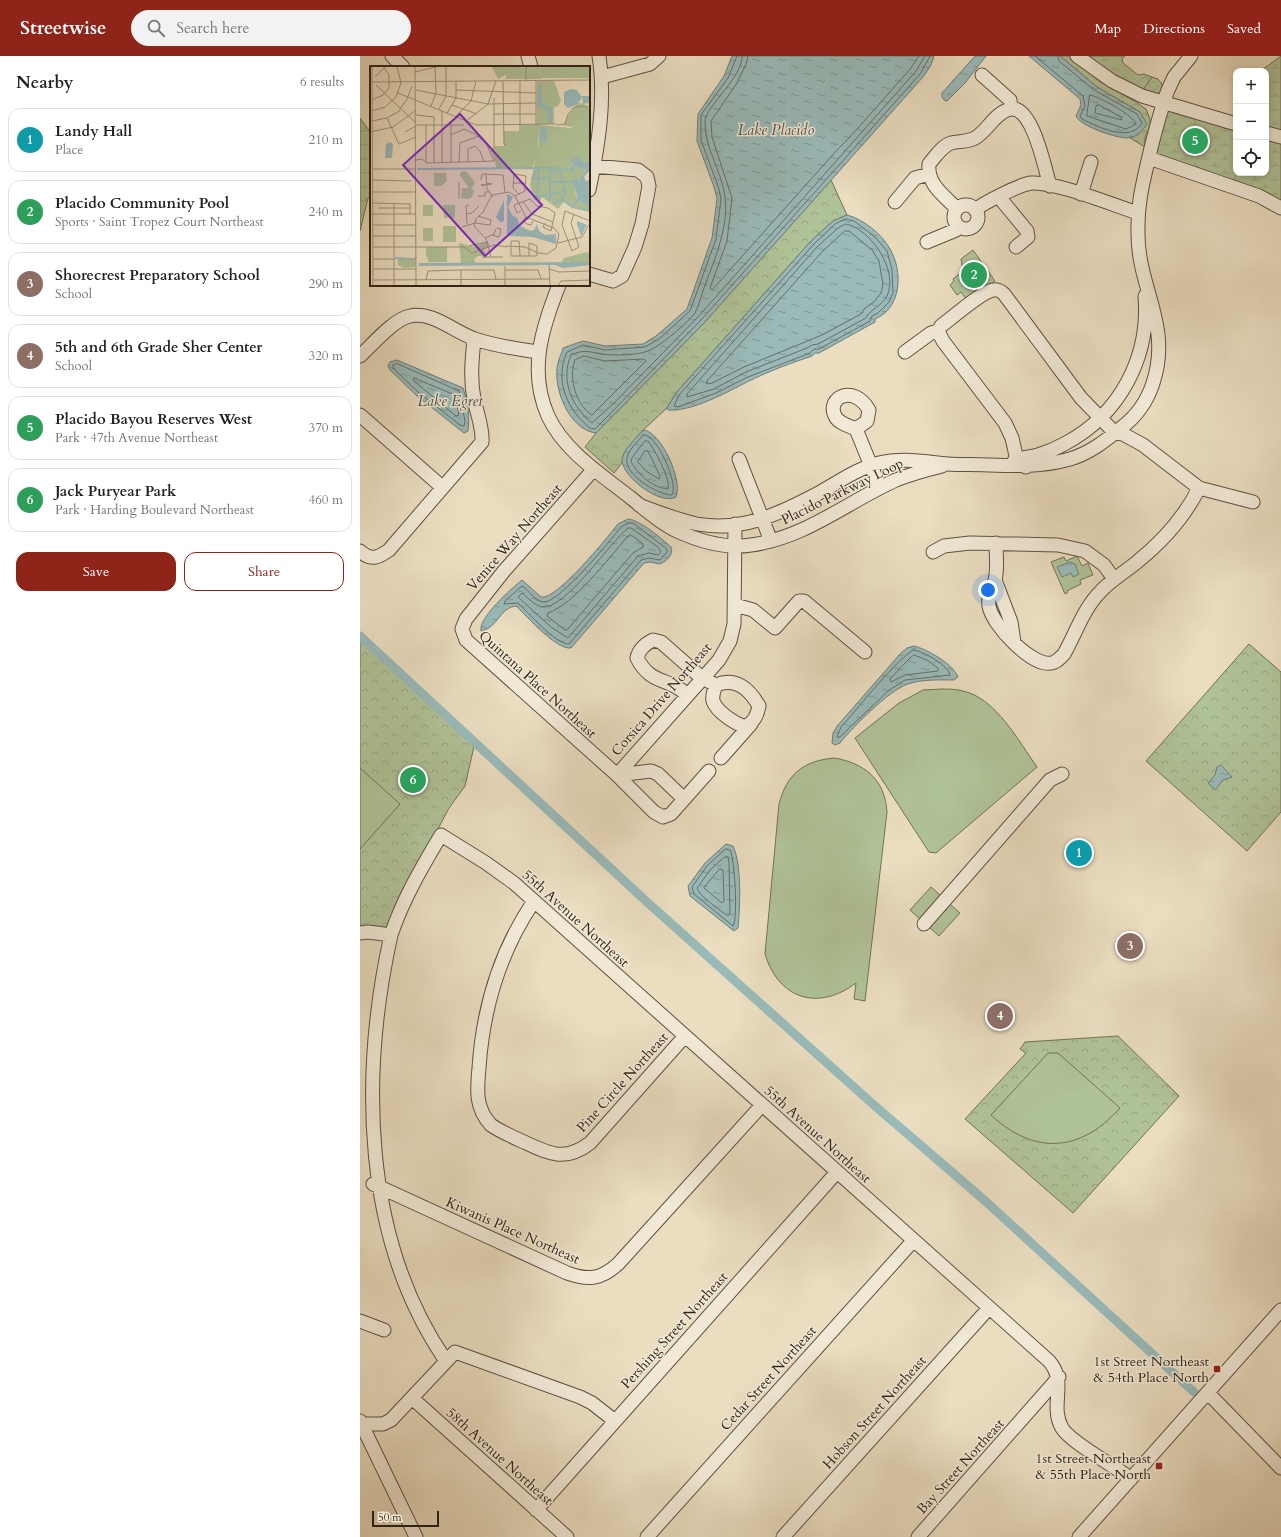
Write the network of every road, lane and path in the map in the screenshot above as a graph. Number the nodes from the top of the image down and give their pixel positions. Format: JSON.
{"nodes":[{"id":1,"x":392,"y":56,"type":"edge"},
{"id":2,"x":528,"y":56,"type":"edge"},
{"id":3,"x":599,"y":56,"type":"edge"},
{"id":4,"x":659,"y":56,"type":"edge"},
{"id":5,"x":1078,"y":56,"type":"edge"},
{"id":6,"x":1191,"y":56,"type":"edge"},
{"id":7,"x":402,"y":66,"type":"edge"},
{"id":8,"x":531,"y":66,"type":"edge"},
{"id":9,"x":982,"y":75,"type":"dead end"},
{"id":10,"x":602,"y":77,"type":"junction"},
{"id":11,"x":1163,"y":103,"type":"junction"},
{"id":12,"x":1011,"y":109,"type":"junction"},
{"id":13,"x":1233,"y":123,"type":"edge"},
{"id":14,"x":1269,"y":134,"type":"edge"},
{"id":15,"x":1281,"y":137,"type":"edge"},
{"id":16,"x":1149,"y":158,"type":"junction"},
{"id":17,"x":1091,"y":162,"type":"dead end"},
{"id":18,"x":594,"y":166,"type":"junction"},
{"id":19,"x":929,"y":174,"type":"junction"},
{"id":20,"x":590,"y":185,"type":"edge"},
{"id":21,"x":1050,"y":186,"type":"junction"},
{"id":22,"x":1081,"y":194,"type":"junction"},
{"id":23,"x":999,"y":197,"type":"junction"},
{"id":24,"x":895,"y":202,"type":"dead end"},
{"id":25,"x":1281,"y":208,"type":"edge"},
{"id":26,"x":957,"y":209,"type":"junction"},
{"id":27,"x":975,"y":210,"type":"junction"},
{"id":28,"x":1138,"y":213,"type":"junction"},
{"id":29,"x":959,"y":227,"type":"junction"},
{"id":30,"x":927,"y":242,"type":"dead end"},
{"id":31,"x":1016,"y":247,"type":"dead end"},
{"id":32,"x":590,"y":274,"type":"edge"},
{"id":33,"x":1145,"y":275,"type":"junction"},
{"id":34,"x":559,"y":286,"type":"edge"},
{"id":35,"x":938,"y":331,"type":"junction"},
{"id":36,"x":474,"y":339,"type":"junction"},
{"id":37,"x":538,"y":352,"type":"junction"},
{"id":38,"x":905,"y":352,"type":"dead end"},
{"id":39,"x":360,"y":356,"type":"edge"},
{"id":40,"x":360,"y":415,"type":"edge"},
{"id":41,"x":1101,"y":418,"type":"junction"},
{"id":42,"x":856,"y":429,"type":"dead end"},
{"id":43,"x":1119,"y":434,"type":"junction"},
{"id":44,"x":739,"y":459,"type":"dead end"},
{"id":45,"x":949,"y":464,"type":"junction"},
{"id":46,"x":1017,"y":464,"type":"junction"},
{"id":47,"x":871,"y":466,"type":"junction"},
{"id":48,"x":594,"y":469,"type":"junction"},
{"id":49,"x":442,"y":487,"type":"junction"},
{"id":50,"x":880,"y":488,"type":"junction"},
{"id":51,"x":1199,"y":488,"type":"junction"},
{"id":52,"x":1253,"y":502,"type":"dead end"},
{"id":53,"x":639,"y":505,"type":"junction"},
{"id":54,"x":763,"y":519,"type":"junction"},
{"id":55,"x":735,"y":524,"type":"junction"},
{"id":56,"x":771,"y":541,"type":"junction"},
{"id":57,"x":996,"y":543,"type":"junction"},
{"id":58,"x":736,"y":546,"type":"junction"},
{"id":59,"x":360,"y":551,"type":"edge"},
{"id":60,"x":933,"y":552,"type":"dead end"},
{"id":61,"x":1114,"y":579,"type":"junction"},
{"id":62,"x":735,"y":605,"type":"junction"},
{"id":63,"x":462,"y":629,"type":"joint"},
{"id":64,"x":864,"y":652,"type":"dead end"},
{"id":65,"x":702,"y":678,"type":"junction"},
{"id":66,"x":716,"y":685,"type":"junction"},
{"id":67,"x":687,"y":695,"type":"junction"},
{"id":68,"x":751,"y":724,"type":"junction"},
{"id":69,"x":721,"y":758,"type":"dead end"},
{"id":70,"x":709,"y":772,"type":"dead end"},
{"id":71,"x":1062,"y":774,"type":"dead end"},
{"id":72,"x":616,"y":775,"type":"junction"},
{"id":73,"x":684,"y":799,"type":"junction"},
{"id":74,"x":534,"y":901,"type":"junction"},
{"id":75,"x":924,"y":924,"type":"dead end"},
{"id":76,"x":360,"y":933,"type":"edge"},
{"id":77,"x":391,"y":935,"type":"junction"},
{"id":78,"x":685,"y":1036,"type":"junction"},
{"id":79,"x":762,"y":1105,"type":"junction"},
{"id":80,"x":837,"y":1172,"type":"junction"},
{"id":81,"x":373,"y":1184,"type":"junction"},
{"id":82,"x":913,"y":1241,"type":"junction"},
{"id":83,"x":989,"y":1308,"type":"junction"},
{"id":84,"x":1281,"y":1310,"type":"edge"},
{"id":85,"x":360,"y":1321,"type":"edge"},
{"id":86,"x":377,"y":1332,"type":"dead end"},
{"id":87,"x":446,"y":1361,"type":"junction"},
{"id":88,"x":1059,"y":1377,"type":"junction"},
{"id":89,"x":1208,"y":1393,"type":"junction"},
{"id":90,"x":412,"y":1398,"type":"junction"},
{"id":91,"x":1025,"y":1417,"type":"junction"},
{"id":92,"x":615,"y":1421,"type":"junction"},
{"id":93,"x":1059,"y":1421,"type":"junction"},
{"id":94,"x":361,"y":1423,"type":"edge"},
{"id":95,"x":1281,"y":1468,"type":"edge"},
{"id":96,"x":1131,"y":1479,"type":"junction"},
{"id":97,"x":536,"y":1510,"type":"junction"},
{"id":98,"x":416,"y":1537,"type":"edge"},
{"id":99,"x":567,"y":1537,"type":"edge"},
{"id":100,"x":647,"y":1537,"type":"edge"},
{"id":101,"x":783,"y":1537,"type":"edge"},
{"id":102,"x":918,"y":1537,"type":"edge"},
{"id":103,"x":1079,"y":1537,"type":"edge"}],
"edges":[{"from":1,"to":7,"type":"street"},
{"from":2,"to":8,"type":"street"},
{"from":3,"to":10,"type":"street"},
{"from":4,"to":10,"type":"street"},
{"from":5,"to":11,"type":"street"},
{"from":6,"to":11,"type":"street","name":"Placido Parkway Loop"},
{"from":9,"to":12,"type":"street"},
{"from":10,"to":18,"type":"street"},
{"from":11,"to":13,"type":"street"},
{"from":11,"to":16,"type":"street","name":"Placido Parkway Loop"},
{"from":12,"to":19,"type":"street"},
{"from":12,"to":21,"type":"street"},
{"from":14,"to":15,"type":"street"},
{"from":16,"to":25,"type":"street"},
{"from":16,"to":28,"type":"street","name":"Placido Parkway Loop"},
{"from":17,"to":22,"type":"street"},
{"from":18,"to":20,"type":"street"},
{"from":18,"to":32,"type":"street"},
{"from":19,"to":24,"type":"street"},
{"from":19,"to":26,"type":"street"},
{"from":21,"to":22,"type":"street"},
{"from":21,"to":23,"type":"street"},
{"from":22,"to":28,"type":"street"},
{"from":23,"to":27,"type":"street"},
{"from":23,"to":31,"type":"street"},
{"from":26,"to":27,"type":"street"},
{"from":26,"to":29,"type":"street"},
{"from":27,"to":29,"type":"street"},
{"from":28,"to":33,"type":"street","name":"Placido Parkway Loop"},
{"from":29,"to":30,"type":"street"},
{"from":33,"to":41,"type":"street","name":"Placido Parkway Loop"},
{"from":33,"to":43,"type":"street","name":"Placido Parkway Loop"},
{"from":34,"to":37,"type":"street","name":"Placido Parkway Loop"},
{"from":35,"to":38,"type":"street"},
{"from":35,"to":41,"type":"street"},
{"from":35,"to":46,"type":"street"},
{"from":36,"to":37,"type":"street"},
{"from":36,"to":39,"type":"street"},
{"from":36,"to":49,"type":"street"},
{"from":37,"to":48,"type":"street","name":"Placido Parkway Loop"},
{"from":40,"to":49,"type":"street"},
{"from":41,"to":43,"type":"street"},
{"from":41,"to":46,"type":"street","name":"Placido Parkway Loop"},
{"from":42,"to":47,"type":"street"},
{"from":43,"to":46,"type":"street","name":"Placido Parkway Loop"},
{"from":43,"to":51,"type":"street"},
{"from":44,"to":54,"type":"street"},
{"from":45,"to":46,"type":"street","name":"Placido Parkway Loop"},
{"from":45,"to":47,"type":"street","name":"Placido Parkway Loop"},
{"from":45,"to":50,"type":"street","name":"Placido Parkway Loop"},
{"from":47,"to":50,"type":"street"},
{"from":47,"to":54,"type":"street","name":"Placido Parkway Loop"},
{"from":48,"to":53,"type":"street","name":"Placido Parkway Loop"},
{"from":48,"to":63,"type":"street","name":"Venice Way Northeast"},
{"from":49,"to":59,"type":"street"},
{"from":50,"to":56,"type":"street","name":"Placido Parkway Loop"},
{"from":51,"to":52,"type":"street"},
{"from":51,"to":61,"type":"street"},
{"from":53,"to":55,"type":"street","name":"Placido Parkway Loop"},
{"from":53,"to":58,"type":"street","name":"Placido Parkway Loop"},
{"from":54,"to":55,"type":"street","name":"Placido Parkway Loop"},
{"from":54,"to":56,"type":"street"},
{"from":55,"to":58,"type":"street","name":"Corsica Drive Northeast"},
{"from":56,"to":58,"type":"street","name":"Placido Parkway Loop"},
{"from":57,"to":60,"type":"street"},
{"from":57,"to":61,"type":"street"},
{"from":57,"to":61,"type":"street"},
{"from":58,"to":62,"type":"street","name":"Corsica Drive Northeast"},
{"from":62,"to":64,"type":"street"},
{"from":62,"to":65,"type":"street","name":"Corsica Drive Northeast"},
{"from":63,"to":72,"type":"street","name":"Quintana Place Northeast"},
{"from":65,"to":66,"type":"street"},
{"from":65,"to":67,"type":"street","name":"Corsica Drive Northeast"},
{"from":65,"to":67,"type":"street"},
{"from":66,"to":68,"type":"street"},
{"from":66,"to":68,"type":"street"},
{"from":67,"to":72,"type":"street","name":"Corsica Drive Northeast"},
{"from":68,"to":69,"type":"street"},
{"from":70,"to":73,"type":"street"},
{"from":71,"to":75,"type":"street"},
{"from":72,"to":73,"type":"street"},
{"from":72,"to":73,"type":"street","name":"Quintana Place Northeast"},
{"from":74,"to":77,"type":"street","name":"55th Avenue Northeast"},
{"from":74,"to":78,"type":"street","name":"55th Avenue Northeast"},
{"from":74,"to":78,"type":"street","name":"Pine Circle Northeast"},
{"from":76,"to":77,"type":"street"},
{"from":77,"to":81,"type":"street"},
{"from":78,"to":79,"type":"street","name":"55th Avenue Northeast"},
{"from":79,"to":80,"type":"street","name":"55th Avenue Northeast"},
{"from":79,"to":81,"type":"street","name":"Kiwanis Place Northeast"},
{"from":80,"to":82,"type":"street","name":"55th Avenue Northeast"},
{"from":80,"to":92,"type":"street","name":"Pershing Street Northeast"},
{"from":81,"to":87,"type":"street"},
{"from":82,"to":83,"type":"street","name":"55th Avenue Northeast"},
{"from":82,"to":100,"type":"street","name":"Cedar Street Northeast"},
{"from":83,"to":88,"type":"street","name":"55th Avenue Northeast"},
{"from":83,"to":101,"type":"street","name":"Hobson Street Northeast"},
{"from":84,"to":89,"type":"street"},
{"from":85,"to":86,"type":"street"},
{"from":87,"to":90,"type":"street"},
{"from":87,"to":92,"type":"street"},
{"from":88,"to":91,"type":"street","name":"Bay Street Northeast"},
{"from":88,"to":93,"type":"street"},
{"from":89,"to":95,"type":"street"},
{"from":89,"to":96,"type":"street"},
{"from":90,"to":94,"type":"street"},
{"from":90,"to":97,"type":"street","name":"58th Avenue Northeast"},
{"from":91,"to":93,"type":"street","name":"Bay Street Northeast"},
{"from":91,"to":102,"type":"street","name":"Bay Street Northeast"},
{"from":92,"to":97,"type":"street","name":"Pershing Street Northeast"},
{"from":93,"to":96,"type":"street"},
{"from":94,"to":98,"type":"street"},
{"from":96,"to":103,"type":"street"},
{"from":97,"to":99,"type":"street","name":"58th Avenue Northeast"}]}
